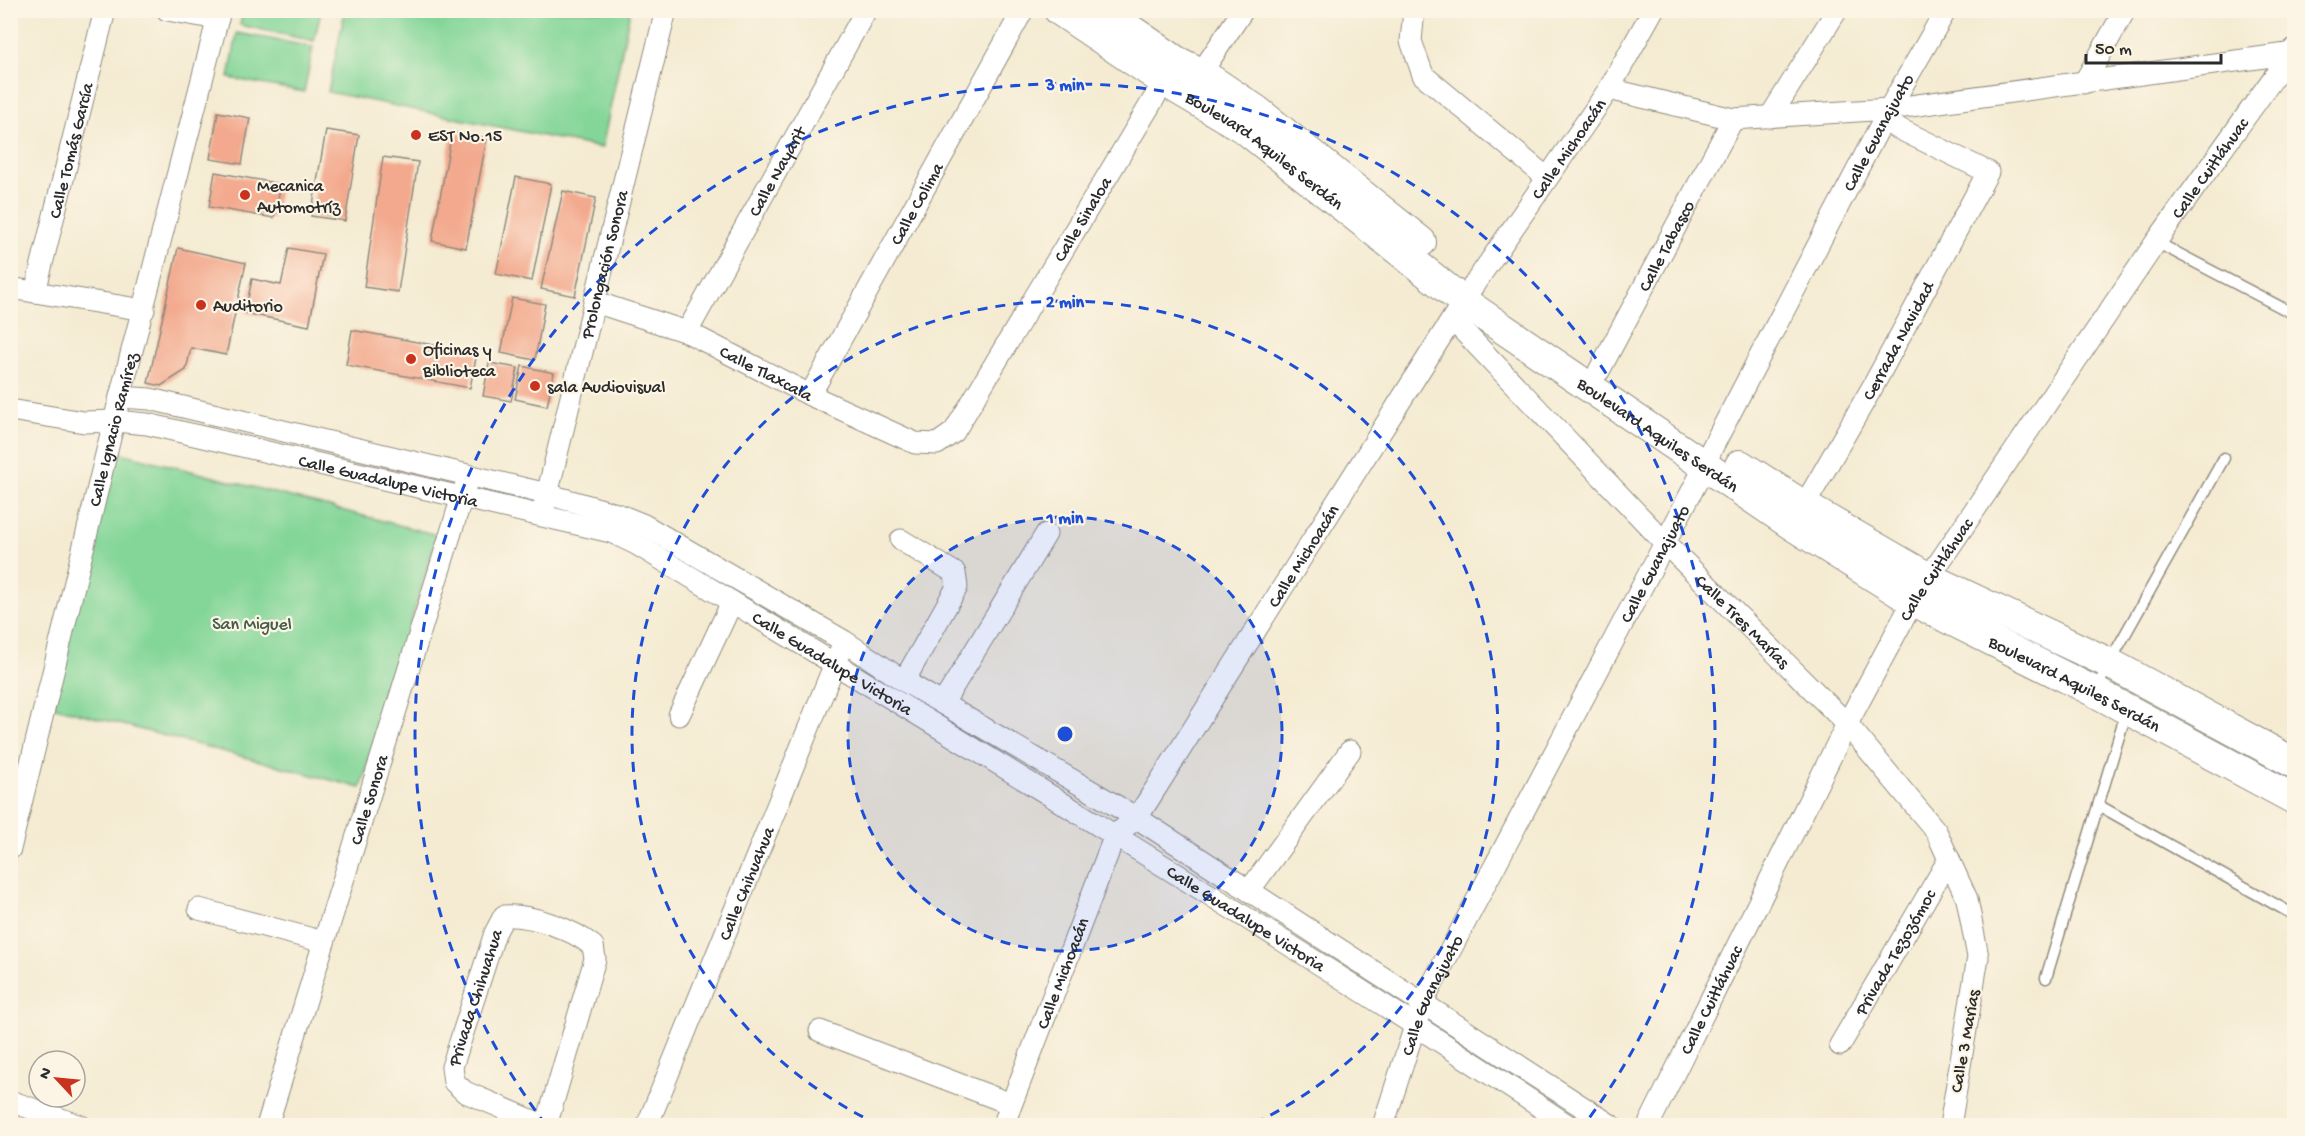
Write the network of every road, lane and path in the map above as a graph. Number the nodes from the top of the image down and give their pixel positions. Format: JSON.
{"nodes":[{"id":1,"x":105,"y":10,"type":"edge"},
{"id":2,"x":167,"y":10,"type":"edge"},
{"id":3,"x":666,"y":10,"type":"edge"},
{"id":4,"x":866,"y":10,"type":"edge"},
{"id":5,"x":1023,"y":10,"type":"edge"},
{"id":6,"x":1243,"y":10,"type":"edge"},
{"id":7,"x":1414,"y":10,"type":"edge"},
{"id":8,"x":1653,"y":10,"type":"edge"},
{"id":9,"x":1837,"y":10,"type":"edge"},
{"id":10,"x":1946,"y":10,"type":"edge"},
{"id":11,"x":2125,"y":10,"type":"edge"},
{"id":12,"x":1082,"y":14,"type":"edge"},
{"id":13,"x":219,"y":15,"type":"edge"},
{"id":14,"x":2293,"y":52,"type":"edge"},
{"id":15,"x":1180,"y":72,"type":"junction"},
{"id":16,"x":2084,"y":83,"type":"junction"},
{"id":17,"x":1609,"y":89,"type":"junction"},
{"id":18,"x":1886,"y":115,"type":"junction"},
{"id":19,"x":1770,"y":117,"type":"junction"},
{"id":20,"x":1733,"y":119,"type":"junction"},
{"id":21,"x":1548,"y":178,"type":"junction"},
{"id":22,"x":2156,"y":242,"type":"junction"},
{"id":23,"x":10,"y":288,"type":"edge"},
{"id":24,"x":35,"y":292,"type":"junction"},
{"id":25,"x":595,"y":302,"type":"junction"},
{"id":26,"x":1464,"y":302,"type":"junction"},
{"id":27,"x":144,"y":310,"type":"junction"},
{"id":28,"x":2295,"y":314,"type":"edge"},
{"id":29,"x":687,"y":332,"type":"junction"},
{"id":30,"x":1599,"y":370,"type":"junction"},
{"id":31,"x":810,"y":395,"type":"junction"},
{"id":32,"x":120,"y":398,"type":"junction"},
{"id":33,"x":10,"y":410,"type":"edge"},
{"id":34,"x":115,"y":421,"type":"junction"},
{"id":35,"x":937,"y":444,"type":"joint"},
{"id":36,"x":1708,"y":457,"type":"junction"},
{"id":37,"x":2224,"y":458,"type":"dead end"},
{"id":38,"x":469,"y":474,"type":"junction"},
{"id":39,"x":547,"y":494,"type":"junction"},
{"id":40,"x":462,"y":498,"type":"junction"},
{"id":41,"x":1804,"y":506,"type":"junction"},
{"id":42,"x":542,"y":516,"type":"junction"},
{"id":43,"x":1046,"y":534,"type":"dead end"},
{"id":44,"x":901,"y":540,"type":"dead end"},
{"id":45,"x":1665,"y":543,"type":"junction"},
{"id":46,"x":1921,"y":589,"type":"junction"},
{"id":47,"x":732,"y":602,"type":"junction"},
{"id":48,"x":844,"y":641,"type":"junction"},
{"id":49,"x":834,"y":663,"type":"junction"},
{"id":50,"x":2109,"y":663,"type":"junction"},
{"id":51,"x":904,"y":681,"type":"junction"},
{"id":52,"x":2095,"y":692,"type":"junction"},
{"id":53,"x":942,"y":703,"type":"junction"},
{"id":54,"x":2127,"y":709,"type":"junction"},
{"id":55,"x":679,"y":715,"type":"dead end"},
{"id":56,"x":1846,"y":724,"type":"junction"},
{"id":57,"x":1350,"y":751,"type":"dead end"},
{"id":58,"x":2291,"y":786,"type":"edge"},
{"id":59,"x":2098,"y":805,"type":"junction"},
{"id":60,"x":1137,"y":818,"type":"junction"},
{"id":61,"x":1115,"y":835,"type":"junction"},
{"id":62,"x":10,"y":849,"type":"edge"},
{"id":63,"x":1949,"y":859,"type":"junction"},
{"id":64,"x":1249,"y":891,"type":"junction"},
{"id":65,"x":199,"y":909,"type":"dead end"},
{"id":66,"x":2295,"y":915,"type":"edge"},
{"id":67,"x":324,"y":942,"type":"junction"},
{"id":68,"x":1978,"y":957,"type":"joint"},
{"id":69,"x":2046,"y":978,"type":"dead end"},
{"id":70,"x":1419,"y":1014,"type":"junction"},
{"id":71,"x":820,"y":1031,"type":"dead end"},
{"id":72,"x":1840,"y":1046,"type":"dead end"},
{"id":73,"x":10,"y":1101,"type":"edge"},
{"id":74,"x":1011,"y":1104,"type":"junction"},
{"id":75,"x":81,"y":1125,"type":"edge"},
{"id":76,"x":267,"y":1125,"type":"edge"},
{"id":77,"x":545,"y":1125,"type":"edge"},
{"id":78,"x":647,"y":1125,"type":"edge"},
{"id":79,"x":1003,"y":1125,"type":"edge"},
{"id":80,"x":1383,"y":1125,"type":"edge"},
{"id":81,"x":1569,"y":1125,"type":"edge"},
{"id":82,"x":1612,"y":1125,"type":"edge"},
{"id":83,"x":1648,"y":1125,"type":"edge"},
{"id":84,"x":1950,"y":1125,"type":"edge"}],
"edges":[{"from":1,"to":24,"type":"street","name":"Calle Tomás García"},
{"from":2,"to":13,"type":"street"},
{"from":3,"to":25,"type":"street","name":"Prolongación Sonora"},
{"from":4,"to":29,"type":"street","name":"Calle Nayarit"},
{"from":5,"to":31,"type":"street","name":"Calle Colima"},
{"from":6,"to":15,"type":"street","name":"Calle Sinaloa"},
{"from":7,"to":21,"type":"street"},
{"from":8,"to":17,"type":"street","name":"Calle Michoacán"},
{"from":9,"to":19,"type":"street"},
{"from":10,"to":18,"type":"street","name":"Calle Guanajuato"},
{"from":11,"to":16,"type":"street"},
{"from":12,"to":15,"type":"street","name":"Boulevard Aquiles Serdán"},
{"from":13,"to":27,"type":"street","name":"Calle Ignacio Ramírez"},
{"from":14,"to":16,"type":"street"},
{"from":14,"to":22,"type":"street","name":"Calle Cuitláhuac"},
{"from":15,"to":26,"type":"street","name":"Boulevard Aquiles Serdán"},
{"from":15,"to":35,"type":"street","name":"Calle Sinaloa"},
{"from":16,"to":18,"type":"street"},
{"from":17,"to":20,"type":"street"},
{"from":17,"to":21,"type":"street","name":"Calle Michoacán"},
{"from":18,"to":19,"type":"street"},
{"from":18,"to":36,"type":"street","name":"Calle Guanajuato"},
{"from":18,"to":41,"type":"street","name":"Cerrada Navidad"},
{"from":19,"to":20,"type":"street"},
{"from":20,"to":30,"type":"street","name":"Calle Tabasco"},
{"from":21,"to":26,"type":"street","name":"Calle Michoacán"},
{"from":22,"to":28,"type":"lane"},
{"from":22,"to":46,"type":"street","name":"Calle Cuitláhuac"},
{"from":23,"to":24,"type":"street"},
{"from":24,"to":27,"type":"street"},
{"from":25,"to":29,"type":"street","name":"Calle Tlaxcala"},
{"from":25,"to":39,"type":"street","name":"Prolongación Sonora"},
{"from":26,"to":30,"type":"street","name":"Boulevard Aquiles Serdán"},
{"from":26,"to":36,"type":"street","name":"Boulevard Aquiles Serdán"},
{"from":26,"to":45,"type":"street","name":"Calle Tres Marías"},
{"from":26,"to":60,"type":"street","name":"Calle Michoacán"},
{"from":27,"to":32,"type":"street","name":"Calle Ignacio Ramírez"},
{"from":29,"to":31,"type":"street","name":"Calle Tlaxcala"},
{"from":30,"to":36,"type":"street","name":"Boulevard Aquiles Serdán"},
{"from":31,"to":35,"type":"street","name":"Calle Tlaxcala"},
{"from":32,"to":34,"type":"street","name":"Calle Ignacio Ramírez"},
{"from":32,"to":38,"type":"street","name":"Calle Guadalupe Victoria"},
{"from":33,"to":34,"type":"street","name":"Calle Guadalupe Victoria"},
{"from":34,"to":40,"type":"street","name":"Calle Guadalupe Victoria"},
{"from":34,"to":62,"type":"street","name":"Calle Ignacio Ramírez"},
{"from":36,"to":41,"type":"street","name":"Boulevard Aquiles Serdán"},
{"from":36,"to":45,"type":"street","name":"Calle Guanajuato"},
{"from":36,"to":46,"type":"street","name":"Boulevard Aquiles Serdán"},
{"from":37,"to":50,"type":"lane"},
{"from":38,"to":39,"type":"street","name":"Calle Guadalupe Victoria"},
{"from":38,"to":40,"type":"street","name":"Calle Sonora"},
{"from":39,"to":42,"type":"street","name":"Prolongación Sonora"},
{"from":39,"to":48,"type":"street","name":"Calle Guadalupe Victoria"},
{"from":40,"to":42,"type":"street","name":"Calle Guadalupe Victoria"},
{"from":40,"to":67,"type":"street","name":"Calle Sonora"},
{"from":41,"to":46,"type":"street","name":"Boulevard Aquiles Serdán"},
{"from":42,"to":47,"type":"street","name":"Calle Guadalupe Victoria"},
{"from":43,"to":53,"type":"street"},
{"from":44,"to":51,"type":"street"},
{"from":45,"to":56,"type":"street","name":"Calle Tres Marías"},
{"from":45,"to":70,"type":"street","name":"Calle Guanajuato"},
{"from":46,"to":50,"type":"street","name":"Boulevard Aquiles Serdán"},
{"from":46,"to":52,"type":"street","name":"Boulevard Aquiles Serdán"},
{"from":46,"to":56,"type":"street","name":"Calle Cuitláhuac"},
{"from":47,"to":49,"type":"street","name":"Calle Guadalupe Victoria"},
{"from":47,"to":55,"type":"street"},
{"from":48,"to":49,"type":"street","name":"Calle Chihuahua"},
{"from":48,"to":51,"type":"street","name":"Calle Guadalupe Victoria"},
{"from":49,"to":61,"type":"street","name":"Calle Guadalupe Victoria"},
{"from":49,"to":78,"type":"street","name":"Calle Chihuahua"},
{"from":50,"to":52,"type":"lane"},
{"from":50,"to":58,"type":"street","name":"Boulevard Aquiles Serdán"},
{"from":51,"to":53,"type":"street","name":"Calle Guadalupe Victoria"},
{"from":52,"to":54,"type":"street","name":"Boulevard Aquiles Serdán"},
{"from":53,"to":60,"type":"street","name":"Calle Guadalupe Victoria"},
{"from":54,"to":58,"type":"street","name":"Boulevard Aquiles Serdán"},
{"from":54,"to":59,"type":"lane"},
{"from":56,"to":63,"type":"street","name":"Calle Tres Marías"},
{"from":56,"to":83,"type":"street","name":"Calle Cuitláhuac"},
{"from":57,"to":64,"type":"street"},
{"from":59,"to":66,"type":"lane"},
{"from":59,"to":69,"type":"lane"},
{"from":60,"to":61,"type":"street","name":"Calle Michoacán"},
{"from":60,"to":64,"type":"street","name":"Calle Guadalupe Victoria"},
{"from":61,"to":70,"type":"street","name":"Calle Guadalupe Victoria"},
{"from":61,"to":74,"type":"street","name":"Calle Michoacán"},
{"from":63,"to":68,"type":"street","name":"Calle Tres Marías"},
{"from":63,"to":72,"type":"street","name":"Privada Tezozómoc"},
{"from":64,"to":70,"type":"street","name":"Calle Guadalupe Victoria"},
{"from":65,"to":67,"type":"street"},
{"from":67,"to":76,"type":"street","name":"Calle Sonora"},
{"from":68,"to":84,"type":"street","name":"Calle 3 Marias"},
{"from":70,"to":80,"type":"street","name":"Calle Guanajuato"},
{"from":70,"to":81,"type":"street","name":"Calle Guadalupe Victoria"},
{"from":70,"to":82,"type":"street","name":"Calle Guadalupe Victoria"},
{"from":71,"to":74,"type":"street"},
{"from":73,"to":75,"type":"street"},
{"from":74,"to":79,"type":"street","name":"Calle Michoacán"},
{"from":77,"to":77,"type":"street","name":"Privada Chihuahua"}]}
